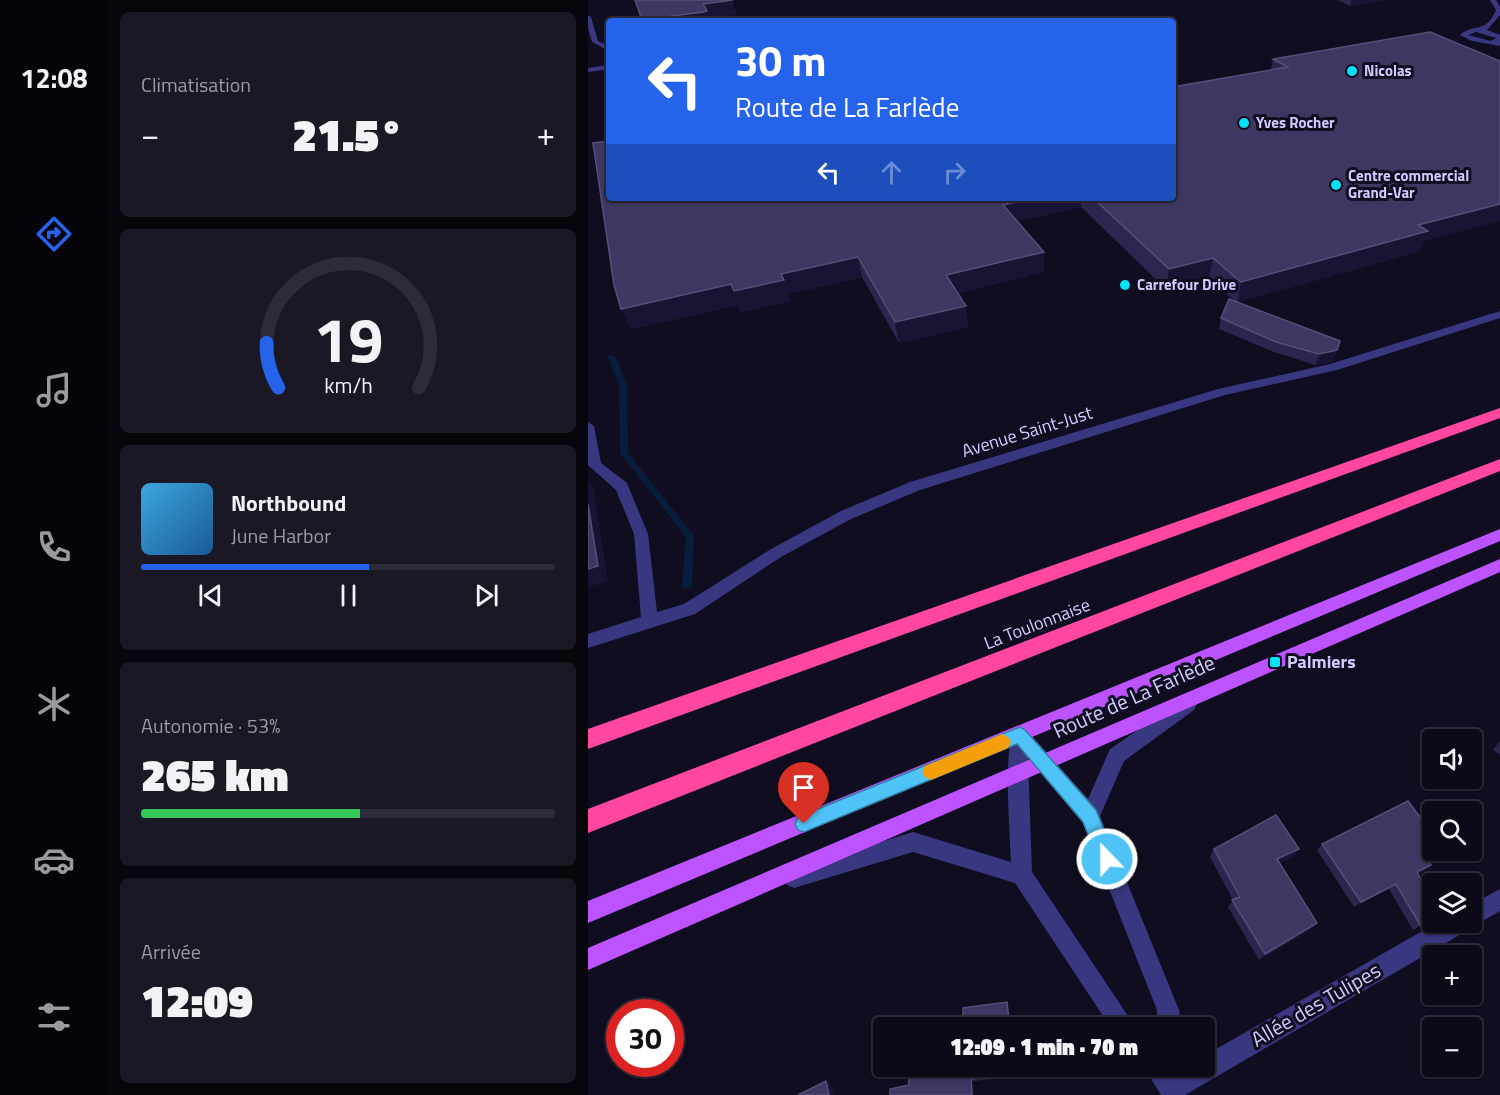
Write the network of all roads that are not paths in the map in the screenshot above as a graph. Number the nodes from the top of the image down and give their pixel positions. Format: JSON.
{"nodes":[{"id":1,"x":1493,"y":0,"type":"edge"},
{"id":2,"x":588,"y":17,"type":"edge"},
{"id":3,"x":1482,"y":31,"type":"junction"},
{"id":4,"x":1497,"y":42,"type":"edge"},
{"id":5,"x":606,"y":48,"type":"edge"},
{"id":6,"x":606,"y":49,"type":"edge"},
{"id":7,"x":590,"y":50,"type":"dead end"},
{"id":8,"x":606,"y":67,"type":"edge"},
{"id":9,"x":588,"y":70,"type":"edge"},
{"id":10,"x":1500,"y":314,"type":"edge"},
{"id":11,"x":1500,"y":412,"type":"edge"},
{"id":12,"x":588,"y":426,"type":"edge"},
{"id":13,"x":1500,"y":465,"type":"edge"},
{"id":14,"x":1500,"y":535,"type":"edge"},
{"id":15,"x":1500,"y":565,"type":"edge"},
{"id":16,"x":650,"y":622,"type":"junction"},
{"id":17,"x":588,"y":641,"type":"edge"},
{"id":18,"x":1205,"y":691,"type":"junction"},
{"id":19,"x":1020,"y":735,"type":"junction"},
{"id":20,"x":588,"y":740,"type":"edge"},
{"id":21,"x":1042,"y":764,"type":"junction"},
{"id":22,"x":1018,"y":774,"type":"junction"},
{"id":23,"x":1090,"y":816,"type":"junction"},
{"id":24,"x":588,"y":821,"type":"edge"},
{"id":25,"x":1022,"y":875,"type":"junction"},
{"id":26,"x":730,"y":897,"type":"junction"},
{"id":27,"x":1500,"y":899,"type":"edge"},
{"id":28,"x":1482,"y":910,"type":"edge"},
{"id":29,"x":588,"y":912,"type":"edge"},
{"id":30,"x":1440,"y":933,"type":"edge"},
{"id":31,"x":588,"y":959,"type":"edge"},
{"id":32,"x":1118,"y":1017,"type":"edge"},
{"id":33,"x":1168,"y":1017,"type":"edge"},
{"id":34,"x":1172,"y":1083,"type":"edge"}],
"edges":[{"from":1,"to":3,"type":"street"},
{"from":2,"to":5,"type":"street"},
{"from":3,"to":4,"type":"street"},
{"from":3,"to":4,"type":"street"},
{"from":6,"to":7,"type":"street"},
{"from":8,"to":9,"type":"street"},
{"from":10,"to":16,"type":"street","name":"Avenue Saint-Just"},
{"from":11,"to":20,"type":"highway"},
{"from":12,"to":16,"type":"street"},
{"from":13,"to":24,"type":"highway","name":"La Toulonnaise"},
{"from":14,"to":19,"type":"main road","name":"Route de La Farlède"},
{"from":15,"to":18,"type":"main road","name":"Route de La Farlède"},
{"from":16,"to":17,"type":"street","name":"Avenue Saint-Just"},
{"from":18,"to":21,"type":"main road","name":"Route de La Farlède"},
{"from":18,"to":23,"type":"street"},
{"from":19,"to":21,"type":"street"},
{"from":19,"to":22,"type":"street"},
{"from":19,"to":29,"type":"main road","name":"Route de La Farlède"},
{"from":21,"to":22,"type":"main road","name":"Route de La Farlède"},
{"from":21,"to":23,"type":"street"},
{"from":22,"to":25,"type":"street"},
{"from":22,"to":26,"type":"main road","name":"Route de La Farlède"},
{"from":23,"to":33,"type":"street"},
{"from":25,"to":26,"type":"street"},
{"from":25,"to":32,"type":"street"},
{"from":26,"to":31,"type":"main road","name":"Route de La Farlède"},
{"from":27,"to":28,"type":"street"},
{"from":30,"to":34,"type":"street","name":"Allée des Tulipes"}]}
